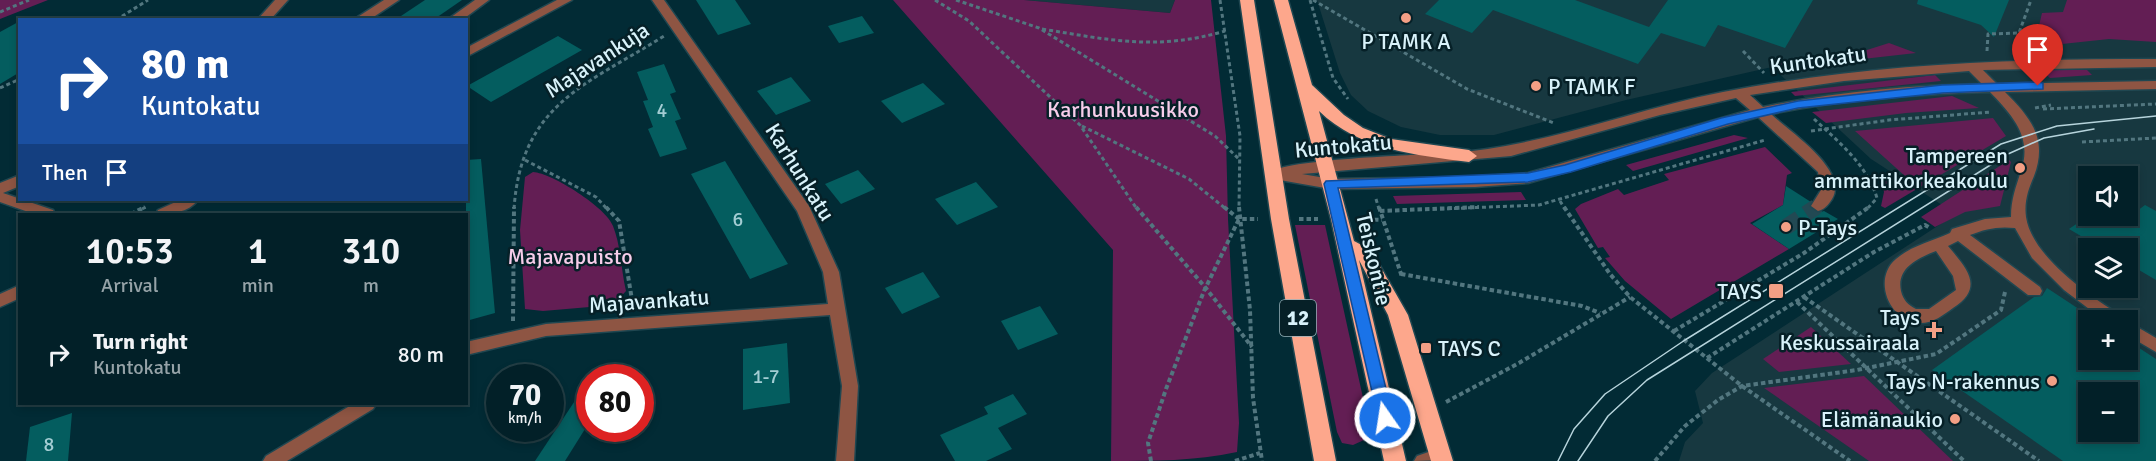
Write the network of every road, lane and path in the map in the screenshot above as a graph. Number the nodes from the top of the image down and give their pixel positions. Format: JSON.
{"nodes":[{"id":1,"x":30,"y":0,"type":"edge"},
{"id":2,"x":148,"y":0,"type":"edge"},
{"id":3,"x":282,"y":0,"type":"edge"},
{"id":4,"x":393,"y":0,"type":"edge"},
{"id":5,"x":483,"y":0,"type":"edge"},
{"id":6,"x":566,"y":0,"type":"edge"},
{"id":7,"x":658,"y":0,"type":"edge"},
{"id":8,"x":934,"y":0,"type":"edge"},
{"id":9,"x":956,"y":0,"type":"edge"},
{"id":10,"x":1220,"y":0,"type":"edge"},
{"id":11,"x":1247,"y":0,"type":"edge"},
{"id":12,"x":1281,"y":0,"type":"edge"},
{"id":13,"x":1313,"y":0,"type":"edge"},
{"id":14,"x":2031,"y":0,"type":"edge"},
{"id":15,"x":0,"y":12,"type":"edge"},
{"id":16,"x":119,"y":18,"type":"edge"},
{"id":17,"x":266,"y":18,"type":"edge"},
{"id":18,"x":362,"y":18,"type":"edge"},
{"id":19,"x":456,"y":18,"type":"edge"},
{"id":20,"x":679,"y":28,"type":"junction"},
{"id":21,"x":1039,"y":28,"type":"junction"},
{"id":22,"x":1225,"y":31,"type":"junction"},
{"id":23,"x":1743,"y":51,"type":"dead end"},
{"id":24,"x":468,"y":52,"type":"edge"},
{"id":25,"x":1987,"y":55,"type":"dead end"},
{"id":26,"x":2156,"y":63,"type":"edge"},
{"id":27,"x":1971,"y":65,"type":"junction"},
{"id":28,"x":1767,"y":76,"type":"dead end"},
{"id":29,"x":18,"y":80,"type":"edge"},
{"id":30,"x":2156,"y":85,"type":"edge"},
{"id":31,"x":1305,"y":86,"type":"junction"},
{"id":32,"x":1991,"y":87,"type":"junction"},
{"id":33,"x":0,"y":88,"type":"edge"},
{"id":34,"x":1739,"y":93,"type":"junction"},
{"id":35,"x":2156,"y":104,"type":"edge"},
{"id":36,"x":2013,"y":110,"type":"junction"},
{"id":37,"x":1760,"y":112,"type":"junction"},
{"id":38,"x":1080,"y":125,"type":"junction"},
{"id":39,"x":1560,"y":125,"type":"dead end"},
{"id":40,"x":1825,"y":129,"type":"junction"},
{"id":41,"x":1809,"y":132,"type":"dead end"},
{"id":42,"x":2156,"y":138,"type":"edge"},
{"id":43,"x":1757,"y":142,"type":"dead end"},
{"id":44,"x":2082,"y":142,"type":"dead end"},
{"id":45,"x":1469,"y":156,"type":"junction"},
{"id":46,"x":525,"y":159,"type":"junction"},
{"id":47,"x":1241,"y":160,"type":"junction"},
{"id":48,"x":1325,"y":164,"type":"junction"},
{"id":49,"x":1274,"y":174,"type":"junction"},
{"id":50,"x":18,"y":181,"type":"edge"},
{"id":51,"x":1331,"y":184,"type":"junction"},
{"id":52,"x":0,"y":189,"type":"edge"},
{"id":53,"x":0,"y":197,"type":"edge"},
{"id":54,"x":189,"y":201,"type":"edge"},
{"id":55,"x":1560,"y":201,"type":"junction"},
{"id":56,"x":1818,"y":206,"type":"tunnel mouth"},
{"id":57,"x":1380,"y":211,"type":"dead end"},
{"id":58,"x":45,"y":213,"type":"edge"},
{"id":59,"x":165,"y":213,"type":"edge"},
{"id":60,"x":1239,"y":219,"type":"junction"},
{"id":61,"x":1280,"y":219,"type":"junction"},
{"id":62,"x":1340,"y":219,"type":"junction"},
{"id":63,"x":1382,"y":220,"type":"dead end"},
{"id":64,"x":2021,"y":223,"type":"junction"},
{"id":65,"x":1958,"y":233,"type":"junction"},
{"id":66,"x":1939,"y":244,"type":"junction"},
{"id":67,"x":1347,"y":245,"type":"junction"},
{"id":68,"x":1866,"y":258,"type":"dead end"},
{"id":69,"x":1401,"y":274,"type":"dead end"},
{"id":70,"x":2000,"y":283,"type":"dead end"},
{"id":71,"x":1206,"y":287,"type":"junction"},
{"id":72,"x":2034,"y":291,"type":"dead end"},
{"id":73,"x":18,"y":292,"type":"edge"},
{"id":74,"x":1630,"y":297,"type":"junction"},
{"id":75,"x":1804,"y":297,"type":"junction"},
{"id":76,"x":0,"y":302,"type":"edge"},
{"id":77,"x":1797,"y":302,"type":"junction"},
{"id":78,"x":836,"y":309,"type":"junction"},
{"id":79,"x":2100,"y":310,"type":"edge"},
{"id":80,"x":1600,"y":313,"type":"junction"},
{"id":81,"x":636,"y":323,"type":"junction"},
{"id":82,"x":1674,"y":331,"type":"junction"},
{"id":83,"x":2138,"y":334,"type":"edge"},
{"id":84,"x":513,"y":336,"type":"junction"},
{"id":85,"x":2156,"y":346,"type":"edge"},
{"id":86,"x":1252,"y":347,"type":"junction"},
{"id":87,"x":468,"y":348,"type":"edge"},
{"id":88,"x":1707,"y":358,"type":"junction"},
{"id":89,"x":1896,"y":362,"type":"junction"},
{"id":90,"x":1867,"y":368,"type":"junction"},
{"id":91,"x":1742,"y":386,"type":"junction"},
{"id":92,"x":1443,"y":404,"type":"dead end"},
{"id":93,"x":365,"y":405,"type":"edge"},
{"id":94,"x":1260,"y":453,"type":"junction"},
{"id":95,"x":1435,"y":459,"type":"edge"},
{"id":96,"x":272,"y":461,"type":"edge"},
{"id":97,"x":845,"y":461,"type":"edge"},
{"id":98,"x":1151,"y":461,"type":"edge"},
{"id":99,"x":1235,"y":461,"type":"edge"},
{"id":100,"x":1262,"y":461,"type":"edge"},
{"id":101,"x":1325,"y":461,"type":"edge"},
{"id":102,"x":1395,"y":461,"type":"edge"},
{"id":103,"x":1656,"y":461,"type":"edge"},
{"id":104,"x":1851,"y":461,"type":"edge"},
{"id":105,"x":1964,"y":461,"type":"edge"},
{"id":106,"x":2039,"y":461,"type":"edge"}],
"edges":[{"from":1,"to":15,"type":"path"},
{"from":2,"to":16,"type":"path"},
{"from":3,"to":17,"type":"street"},
{"from":4,"to":18,"type":"street"},
{"from":5,"to":19,"type":"street"},
{"from":6,"to":24,"type":"street"},
{"from":7,"to":20,"type":"street","name":"Karhunkatu"},
{"from":8,"to":38,"type":"path"},
{"from":9,"to":21,"type":"path"},
{"from":10,"to":22,"type":"path"},
{"from":11,"to":49,"type":"highway","number":"12"},
{"from":12,"to":31,"type":"highway","name":"Teiskontie"},
{"from":13,"to":39,"type":"path"},
{"from":14,"to":25,"type":"path"},
{"from":20,"to":46,"type":"path","name":"Majavankuja"},
{"from":20,"to":78,"type":"street","name":"Karhunkatu"},
{"from":21,"to":22,"type":"path"},
{"from":21,"to":47,"type":"path"},
{"from":22,"to":47,"type":"path"},
{"from":23,"to":28,"type":"path"},
{"from":26,"to":27,"type":"street","name":"Kuntokatu"},
{"from":27,"to":32,"type":"street"},
{"from":27,"to":34,"type":"street","name":"Kuntokatu"},
{"from":29,"to":33,"type":"path"},
{"from":30,"to":32,"type":"street","name":"Kuntokatu"},
{"from":31,"to":45,"type":"highway"},
{"from":31,"to":48,"type":"highway","name":"Teiskontie"},
{"from":32,"to":36,"type":"street"},
{"from":32,"to":37,"type":"street","name":"Kuntokatu"},
{"from":34,"to":37,"type":"street"},
{"from":34,"to":45,"type":"street","name":"Kuntokatu"},
{"from":35,"to":36,"type":"path"},
{"from":36,"to":40,"type":"path"},
{"from":36,"to":64,"type":"street"},
{"from":37,"to":51,"type":"street","name":"Kuntokatu"},
{"from":37,"to":56,"type":"street"},
{"from":38,"to":60,"type":"path"},
{"from":38,"to":71,"type":"path"},
{"from":40,"to":41,"type":"path"},
{"from":40,"to":82,"type":"path"},
{"from":42,"to":44,"type":"path"},
{"from":43,"to":55,"type":"path"},
{"from":45,"to":48,"type":"street","name":"Kuntokatu"},
{"from":46,"to":81,"type":"path"},
{"from":46,"to":84,"type":"path","name":"Majavankuja"},
{"from":47,"to":60,"type":"path"},
{"from":48,"to":49,"type":"street","name":"Kuntokatu"},
{"from":48,"to":51,"type":"highway","name":"Teiskontie"},
{"from":49,"to":51,"type":"street","name":"Kuntokatu"},
{"from":49,"to":61,"type":"highway","number":"12"},
{"from":50,"to":52,"type":"street"},
{"from":51,"to":62,"type":"highway","name":"Teiskontie"},
{"from":53,"to":58,"type":"street"},
{"from":54,"to":59,"type":"street"},
{"from":55,"to":57,"type":"path"},
{"from":55,"to":74,"type":"path"},
{"from":60,"to":61,"type":"path"},
{"from":60,"to":71,"type":"path"},
{"from":60,"to":86,"type":"path"},
{"from":61,"to":62,"type":"path"},
{"from":61,"to":101,"type":"highway","number":"12"},
{"from":62,"to":63,"type":"path"},
{"from":62,"to":67,"type":"highway","name":"Teiskontie"},
{"from":64,"to":65,"type":"street"},
{"from":64,"to":79,"type":"street"},
{"from":65,"to":66,"type":"street"},
{"from":65,"to":72,"type":"street"},
{"from":66,"to":66,"type":"street"},
{"from":67,"to":95,"type":"highway"},
{"from":67,"to":102,"type":"highway","name":"Teiskontie"},
{"from":68,"to":75,"type":"path"},
{"from":69,"to":80,"type":"path"},
{"from":70,"to":89,"type":"path"},
{"from":71,"to":86,"type":"path"},
{"from":71,"to":98,"type":"path"},
{"from":73,"to":76,"type":"street"},
{"from":74,"to":80,"type":"path"},
{"from":74,"to":82,"type":"path"},
{"from":75,"to":77,"type":"path"},
{"from":75,"to":89,"type":"path"},
{"from":77,"to":88,"type":"path"},
{"from":77,"to":90,"type":"path"},
{"from":78,"to":81,"type":"street","name":"Majavankatu"},
{"from":78,"to":97,"type":"street","name":"Karhunkatu"},
{"from":80,"to":92,"type":"path"},
{"from":81,"to":84,"type":"street","name":"Majavankatu"},
{"from":82,"to":88,"type":"path"},
{"from":83,"to":85,"type":"street"},
{"from":84,"to":87,"type":"street","name":"Majavankatu"},
{"from":86,"to":94,"type":"path"},
{"from":88,"to":91,"type":"path"},
{"from":89,"to":90,"type":"path"},
{"from":89,"to":106,"type":"path"},
{"from":90,"to":91,"type":"path"},
{"from":90,"to":105,"type":"path"},
{"from":91,"to":103,"type":"path"},
{"from":91,"to":104,"type":"path"},
{"from":93,"to":96,"type":"street"},
{"from":94,"to":99,"type":"path"},
{"from":94,"to":100,"type":"path"}]}
